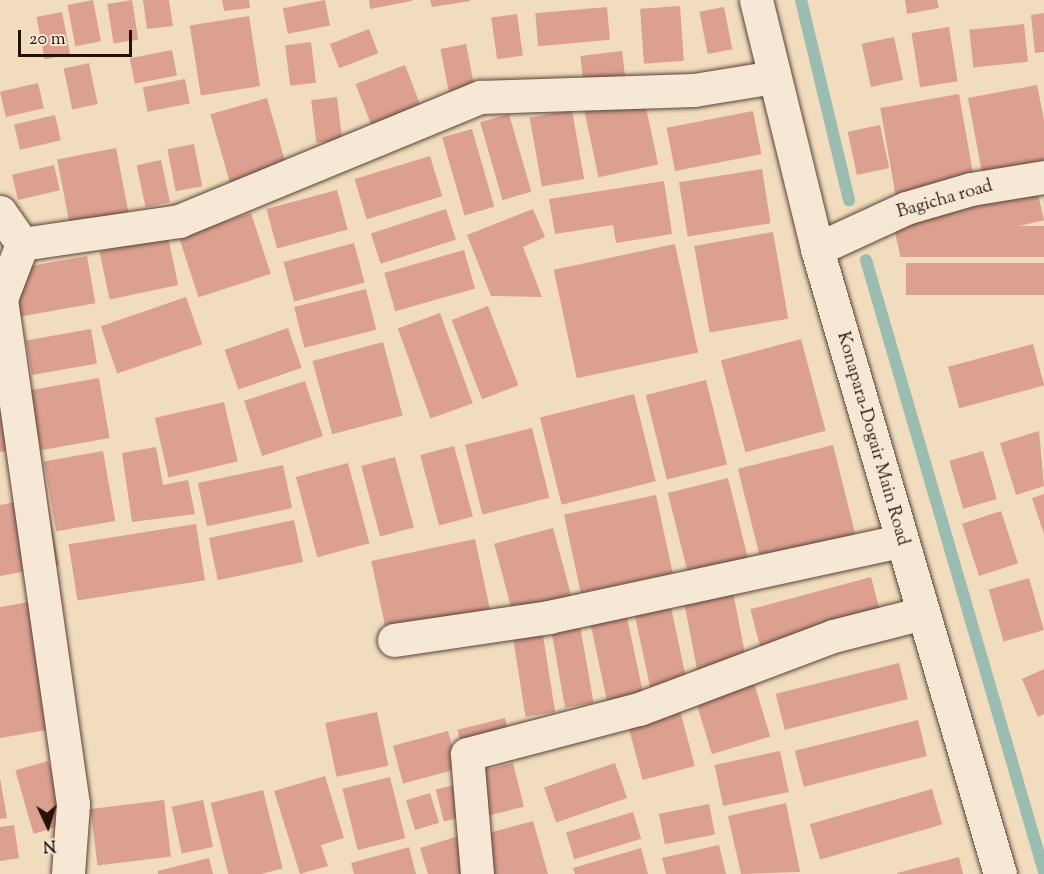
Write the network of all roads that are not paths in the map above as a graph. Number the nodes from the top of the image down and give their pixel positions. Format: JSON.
{"nodes":[{"id":1,"x":756,"y":0,"type":"edge"},
{"id":2,"x":774,"y":77,"type":"junction"},
{"id":3,"x":1044,"y":177,"type":"edge"},
{"id":4,"x":0,"y":212,"type":"edge"},
{"id":5,"x":22,"y":244,"type":"junction"},
{"id":6,"x":817,"y":249,"type":"junction"},
{"id":7,"x":901,"y":540,"type":"junction"},
{"id":8,"x":923,"y":613,"type":"junction"},
{"id":9,"x":394,"y":639,"type":"dead end"},
{"id":10,"x":68,"y":874,"type":"edge"},
{"id":11,"x":477,"y":874,"type":"edge"},
{"id":12,"x":1000,"y":874,"type":"edge"}],
"edges":[{"from":1,"to":2,"type":"street","name":"Konapara-Dogair Main Road"},
{"from":2,"to":5,"type":"street"},
{"from":2,"to":6,"type":"street","name":"Konapara-Dogair Main Road"},
{"from":3,"to":6,"type":"street","name":"Bagicha road"},
{"from":4,"to":5,"type":"street"},
{"from":5,"to":10,"type":"street"},
{"from":6,"to":7,"type":"street","name":"Konapara-Dogair Main Road"},
{"from":7,"to":8,"type":"street","name":"Konapara-Dogair Main Road"},
{"from":7,"to":9,"type":"street"},
{"from":8,"to":11,"type":"street"},
{"from":8,"to":12,"type":"street","name":"Konapara-Dogair Main Road"}]}
